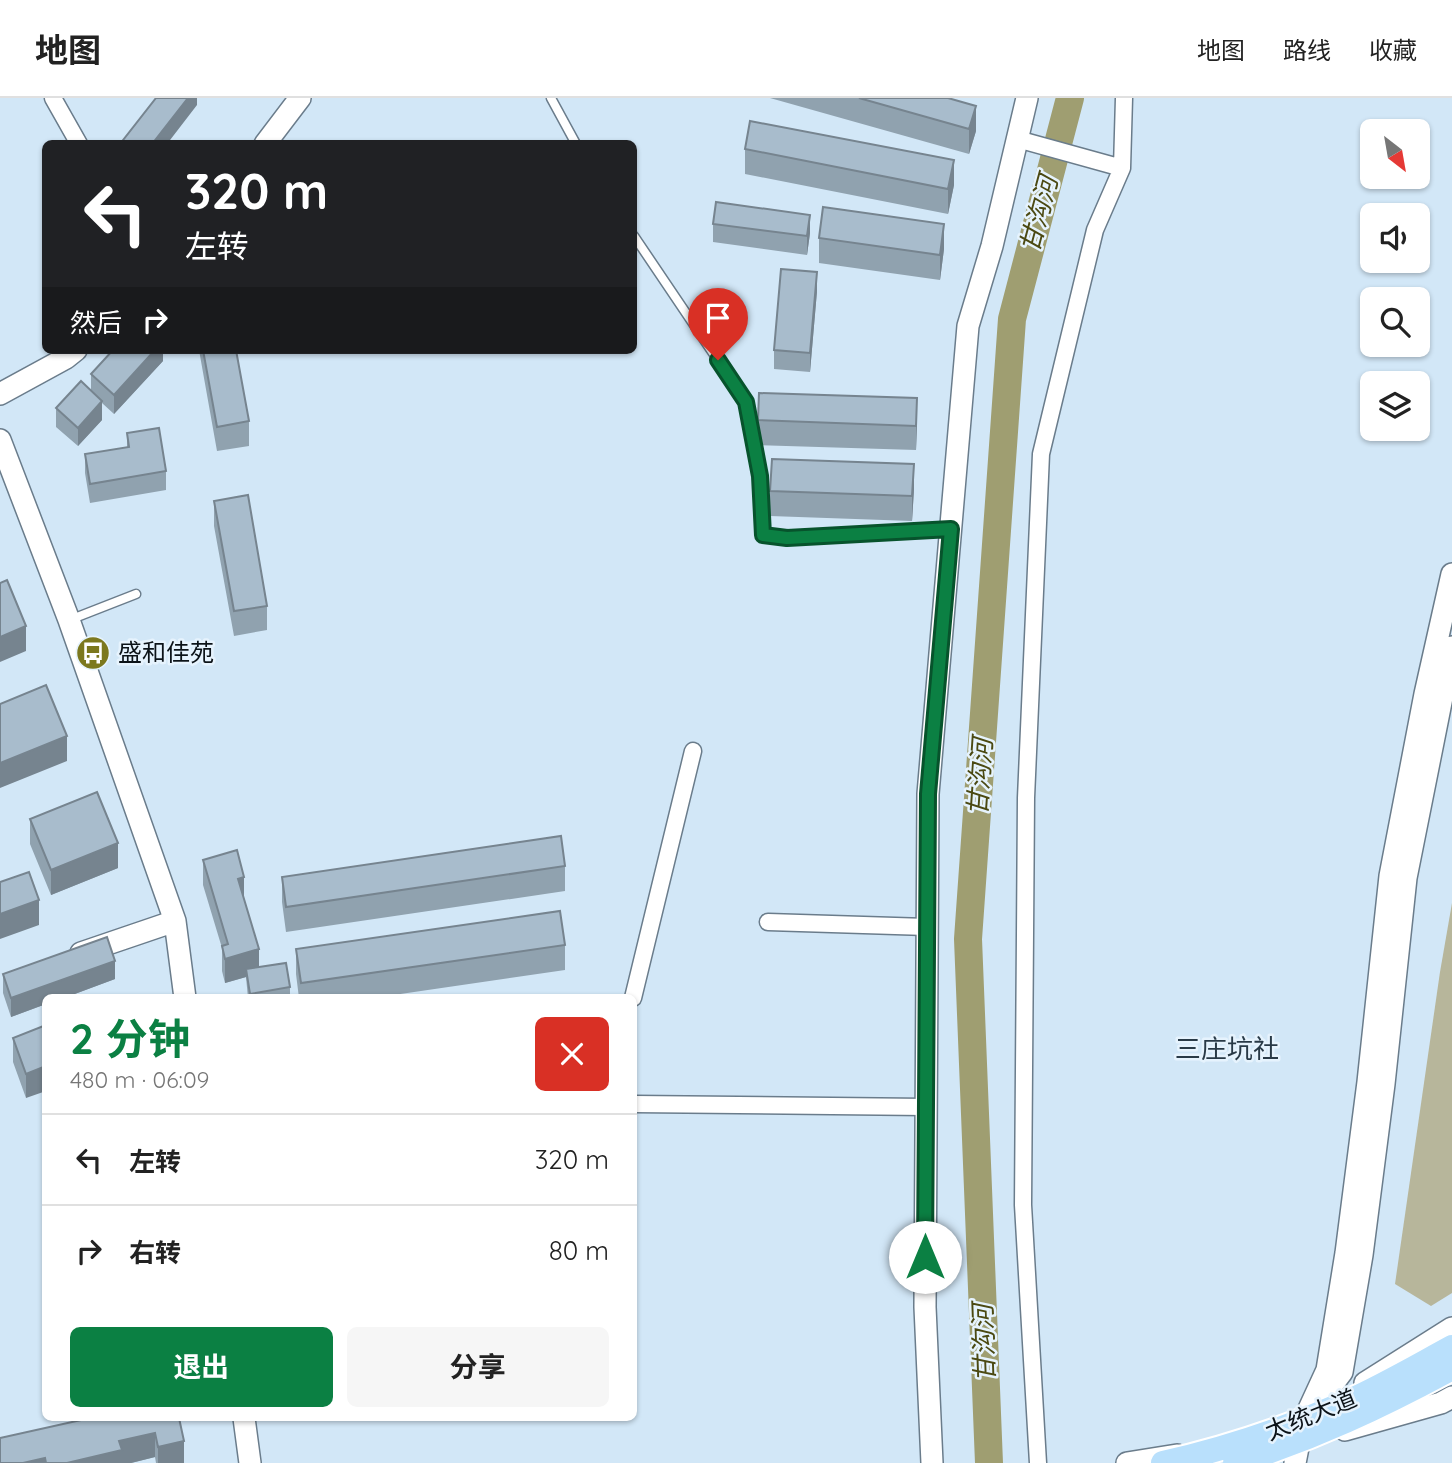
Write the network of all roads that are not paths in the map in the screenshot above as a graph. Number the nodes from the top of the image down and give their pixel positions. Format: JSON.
{"nodes":[{"id":1,"x":53,"y":98,"type":"edge"},
{"id":2,"x":300,"y":98,"type":"edge"},
{"id":3,"x":551,"y":98,"type":"edge"},
{"id":4,"x":1027,"y":98,"type":"edge"},
{"id":5,"x":1124,"y":98,"type":"edge"},
{"id":6,"x":77,"y":140,"type":"edge"},
{"id":7,"x":268,"y":140,"type":"edge"},
{"id":8,"x":574,"y":140,"type":"edge"},
{"id":9,"x":1027,"y":142,"type":"junction"},
{"id":10,"x":1122,"y":168,"type":"junction"},
{"id":11,"x":637,"y":240,"type":"edge"},
{"id":12,"x":71,"y":354,"type":"edge"},
{"id":13,"x":0,"y":394,"type":"edge"},
{"id":14,"x":0,"y":440,"type":"edge"},
{"id":15,"x":951,"y":529,"type":"junction"},
{"id":16,"x":1452,"y":574,"type":"edge"},
{"id":17,"x":136,"y":594,"type":"dead end"},
{"id":18,"x":69,"y":620,"type":"junction"},
{"id":19,"x":1452,"y":647,"type":"edge"},
{"id":20,"x":692,"y":751,"type":"dead end"},
{"id":21,"x":175,"y":921,"type":"junction"},
{"id":22,"x":768,"y":922,"type":"dead end"},
{"id":23,"x":927,"y":927,"type":"junction"},
{"id":24,"x":62,"y":960,"type":"edge"},
{"id":25,"x":184,"y":994,"type":"edge"},
{"id":26,"x":634,"y":994,"type":"edge"},
{"id":27,"x":637,"y":1104,"type":"edge"},
{"id":28,"x":926,"y":1107,"type":"junction"},
{"id":29,"x":1452,"y":1328,"type":"edge"},
{"id":30,"x":1452,"y":1347,"type":"edge"},
{"id":31,"x":1452,"y":1368,"type":"edge"},
{"id":32,"x":1452,"y":1397,"type":"edge"},
{"id":33,"x":244,"y":1421,"type":"edge"},
{"id":34,"x":1303,"y":1422,"type":"junction"},
{"id":35,"x":1297,"y":1453,"type":"edge"},
{"id":36,"x":250,"y":1463,"type":"edge"},
{"id":37,"x":932,"y":1463,"type":"edge"},
{"id":38,"x":1038,"y":1463,"type":"edge"},
{"id":39,"x":1127,"y":1463,"type":"edge"},
{"id":40,"x":1163,"y":1463,"type":"edge"},
{"id":41,"x":1235,"y":1463,"type":"edge"},
{"id":42,"x":1254,"y":1463,"type":"edge"}],
"edges":[{"from":1,"to":6,"type":"street"},
{"from":2,"to":7,"type":"street"},
{"from":3,"to":8,"type":"lane"},
{"from":4,"to":9,"type":"street"},
{"from":5,"to":10,"type":"street"},
{"from":9,"to":10,"type":"street"},
{"from":9,"to":15,"type":"street"},
{"from":10,"to":38,"type":"street"},
{"from":11,"to":15,"type":"lane"},
{"from":12,"to":13,"type":"street"},
{"from":14,"to":18,"type":"street"},
{"from":15,"to":23,"type":"street"},
{"from":16,"to":34,"type":"street"},
{"from":17,"to":18,"type":"lane"},
{"from":18,"to":21,"type":"street"},
{"from":19,"to":34,"type":"street"},
{"from":20,"to":26,"type":"street"},
{"from":21,"to":24,"type":"street"},
{"from":21,"to":25,"type":"street"},
{"from":22,"to":23,"type":"street"},
{"from":23,"to":28,"type":"street"},
{"from":27,"to":28,"type":"street"},
{"from":28,"to":37,"type":"street"},
{"from":29,"to":34,"type":"street"},
{"from":30,"to":40,"type":"main road","name":"太统大道","bridge":true},
{"from":31,"to":41,"type":"main road","name":"太统大道","bridge":true},
{"from":32,"to":35,"type":"street"},
{"from":33,"to":36,"type":"street"},
{"from":34,"to":35,"type":"street"},
{"from":34,"to":39,"type":"street"},
{"from":35,"to":42,"type":"street"}]}
